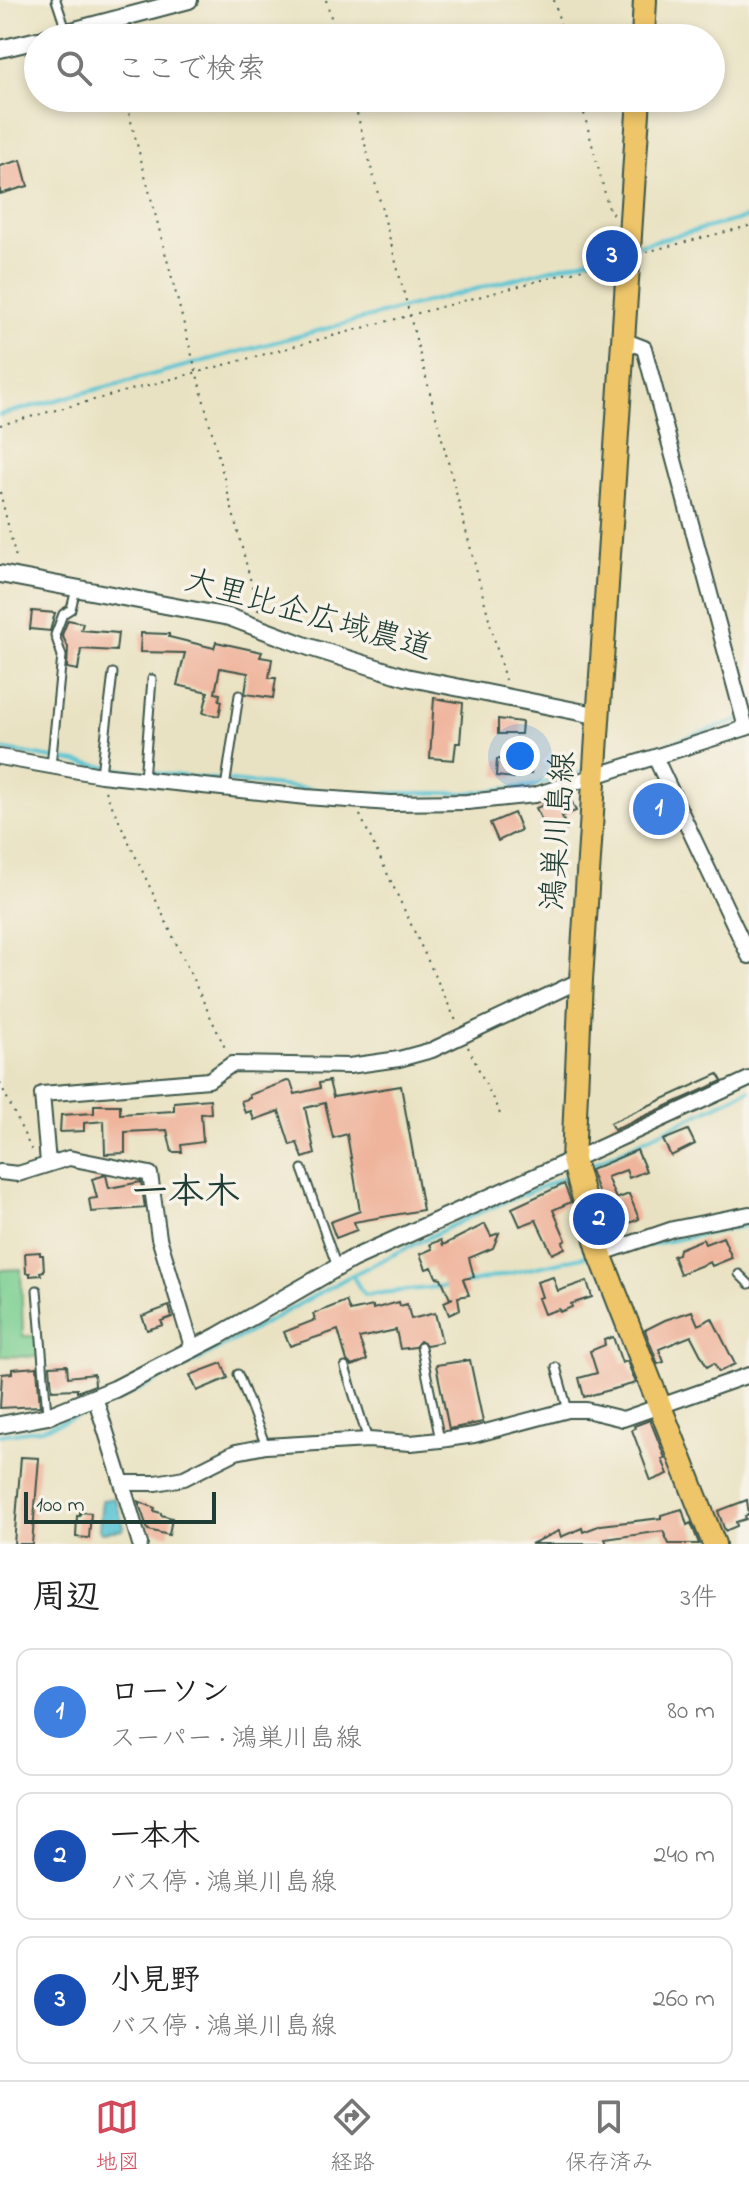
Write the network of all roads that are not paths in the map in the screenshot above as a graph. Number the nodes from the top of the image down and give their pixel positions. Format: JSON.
{"nodes":[{"id":1,"x":56,"y":0,"type":"edge"},
{"id":2,"x":189,"y":0,"type":"edge"},
{"id":3,"x":645,"y":0,"type":"edge"},
{"id":4,"x":64,"y":24,"type":"edge"},
{"id":5,"x":97,"y":24,"type":"edge"},
{"id":6,"x":644,"y":24,"type":"edge"},
{"id":7,"x":24,"y":43,"type":"edge"},
{"id":8,"x":0,"y":49,"type":"edge"},
{"id":9,"x":638,"y":112,"type":"edge"},
{"id":10,"x":623,"y":340,"type":"junction"},
{"id":11,"x":0,"y":574,"type":"edge"},
{"id":12,"x":76,"y":589,"type":"junction"},
{"id":13,"x":113,"y":673,"type":"dead end"},
{"id":14,"x":152,"y":679,"type":"dead end"},
{"id":15,"x":239,"y":695,"type":"dead end"},
{"id":16,"x":600,"y":716,"type":"junction"},
{"id":17,"x":748,"y":727,"type":"edge"},
{"id":18,"x":0,"y":757,"type":"edge"},
{"id":19,"x":655,"y":757,"type":"junction"},
{"id":20,"x":51,"y":766,"type":"junction"},
{"id":21,"x":596,"y":774,"type":"junction"},
{"id":22,"x":101,"y":775,"type":"junction"},
{"id":23,"x":144,"y":779,"type":"junction"},
{"id":24,"x":225,"y":788,"type":"junction"},
{"id":25,"x":749,"y":956,"type":"edge"},
{"id":26,"x":581,"y":980,"type":"junction"},
{"id":27,"x":749,"y":1079,"type":"edge"},
{"id":28,"x":573,"y":1160,"type":"junction"},
{"id":29,"x":43,"y":1164,"type":"junction"},
{"id":30,"x":302,"y":1169,"type":"dead end"},
{"id":31,"x":0,"y":1172,"type":"edge"},
{"id":32,"x":749,"y":1214,"type":"edge"},
{"id":33,"x":600,"y":1254,"type":"junction"},
{"id":34,"x":337,"y":1267,"type":"junction"},
{"id":35,"x":739,"y":1274,"type":"dead end"},
{"id":36,"x":749,"y":1284,"type":"edge"},
{"id":37,"x":37,"y":1290,"type":"dead end"},
{"id":38,"x":421,"y":1347,"type":"dead end"},
{"id":39,"x":193,"y":1350,"type":"junction"},
{"id":40,"x":345,"y":1367,"type":"dead end"},
{"id":41,"x":556,"y":1367,"type":"dead end"},
{"id":42,"x":238,"y":1374,"type":"dead end"},
{"id":43,"x":749,"y":1375,"type":"edge"},
{"id":44,"x":95,"y":1397,"type":"junction"},
{"id":45,"x":660,"y":1405,"type":"junction"},
{"id":46,"x":568,"y":1410,"type":"junction"},
{"id":47,"x":48,"y":1416,"type":"junction"},
{"id":48,"x":0,"y":1425,"type":"edge"},
{"id":49,"x":368,"y":1440,"type":"junction"},
{"id":50,"x":440,"y":1440,"type":"junction"},
{"id":51,"x":266,"y":1446,"type":"junction"},
{"id":52,"x":122,"y":1483,"type":"junction"},
{"id":53,"x":140,"y":1544,"type":"edge"},
{"id":54,"x":714,"y":1544,"type":"edge"}],
"edges":[{"from":1,"to":4,"type":"lane"},
{"from":2,"to":5,"type":"street"},
{"from":3,"to":6,"type":"main road"},
{"from":7,"to":8,"type":"street"},
{"from":9,"to":10,"type":"main road","name":"鴻巣川島線"},
{"from":10,"to":16,"type":"main road","name":"鴻巣川島線"},
{"from":10,"to":17,"type":"street"},
{"from":11,"to":12,"type":"street","name":"大里比企広域農道"},
{"from":12,"to":16,"type":"street","name":"大里比企広域農道"},
{"from":12,"to":20,"type":"lane"},
{"from":13,"to":22,"type":"lane"},
{"from":14,"to":23,"type":"lane"},
{"from":15,"to":24,"type":"lane"},
{"from":16,"to":21,"type":"main road","name":"鴻巣川島線"},
{"from":17,"to":19,"type":"street"},
{"from":18,"to":20,"type":"street"},
{"from":19,"to":21,"type":"street"},
{"from":19,"to":25,"type":"street"},
{"from":20,"to":22,"type":"street"},
{"from":21,"to":24,"type":"street"},
{"from":21,"to":26,"type":"main road","name":"鴻巣川島線"},
{"from":22,"to":23,"type":"street"},
{"from":23,"to":24,"type":"street"},
{"from":26,"to":28,"type":"main road","name":"鴻巣川島線"},
{"from":26,"to":29,"type":"street"},
{"from":27,"to":28,"type":"street"},
{"from":28,"to":33,"type":"main road","name":"鴻巣川島線"},
{"from":28,"to":34,"type":"street"},
{"from":29,"to":31,"type":"street"},
{"from":29,"to":39,"type":"street"},
{"from":30,"to":34,"type":"lane"},
{"from":32,"to":33,"type":"street"},
{"from":33,"to":45,"type":"main road","name":"鴻巣川島線"},
{"from":34,"to":39,"type":"street"},
{"from":35,"to":36,"type":"lane"},
{"from":37,"to":47,"type":"lane"},
{"from":38,"to":50,"type":"lane"},
{"from":39,"to":44,"type":"street"},
{"from":40,"to":49,"type":"lane"},
{"from":41,"to":46,"type":"lane"},
{"from":42,"to":51,"type":"lane"},
{"from":43,"to":45,"type":"street"},
{"from":44,"to":47,"type":"street"},
{"from":44,"to":52,"type":"street"},
{"from":45,"to":46,"type":"street"},
{"from":45,"to":54,"type":"main road","name":"鴻巣川島線"},
{"from":46,"to":50,"type":"street"},
{"from":47,"to":48,"type":"street"},
{"from":49,"to":50,"type":"street"},
{"from":49,"to":51,"type":"street"},
{"from":51,"to":52,"type":"street"},
{"from":52,"to":53,"type":"street"}]}
